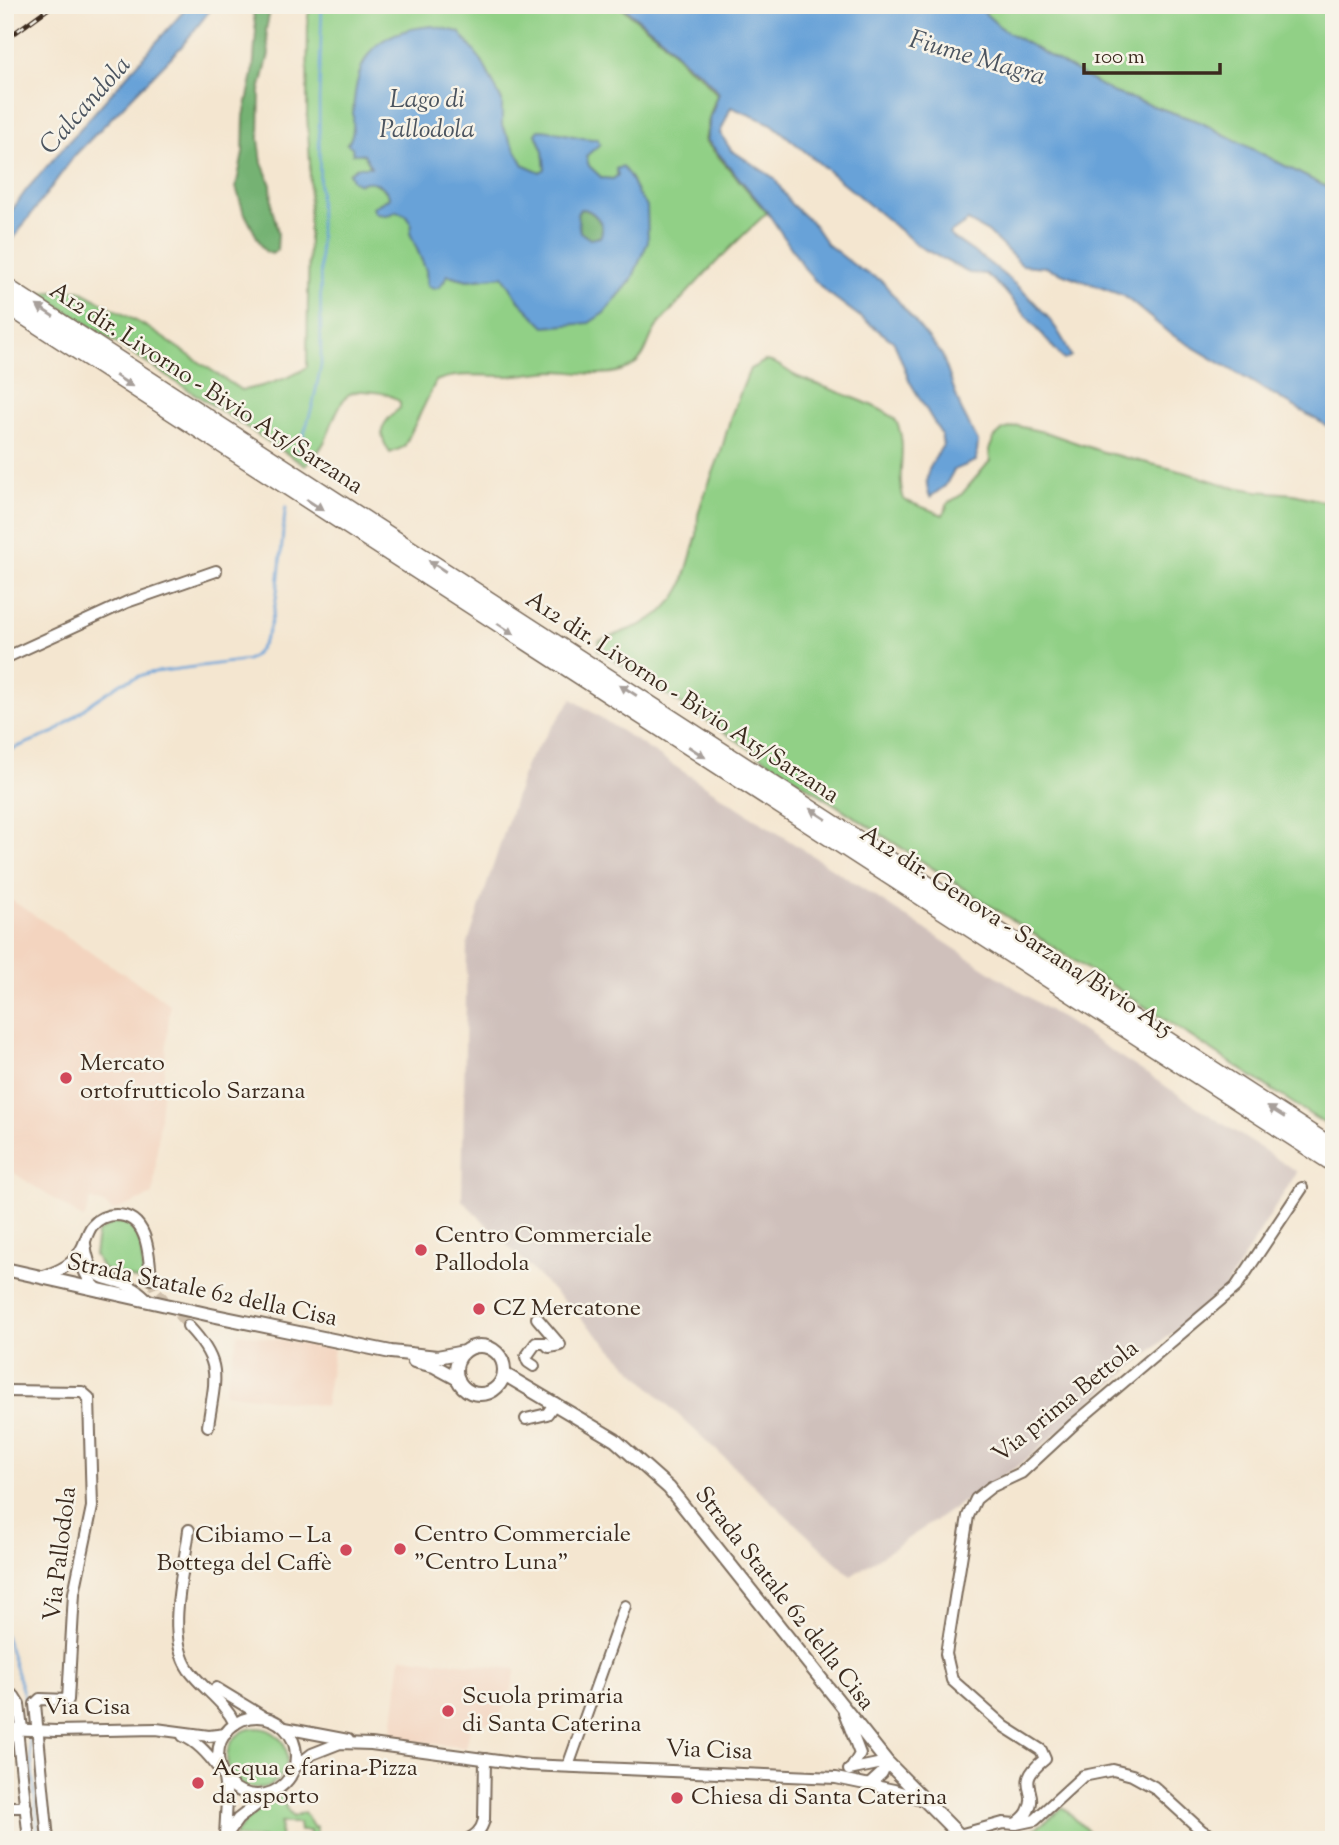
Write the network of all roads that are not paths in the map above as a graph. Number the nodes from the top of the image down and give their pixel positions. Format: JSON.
{"nodes":[{"id":1,"x":5,"y":286,"type":"edge"},
{"id":2,"x":5,"y":304,"type":"edge"},
{"id":3,"x":216,"y":571,"type":"dead end"},
{"id":4,"x":5,"y":658,"type":"edge"},
{"id":5,"x":1334,"y":1148,"type":"edge"},
{"id":6,"x":1334,"y":1164,"type":"edge"},
{"id":7,"x":1302,"y":1188,"type":"dead end"},
{"id":8,"x":85,"y":1241,"type":"junction"},
{"id":9,"x":5,"y":1269,"type":"edge"},
{"id":10,"x":39,"y":1278,"type":"junction"},
{"id":11,"x":151,"y":1279,"type":"tunnel mouth"},
{"id":12,"x":100,"y":1291,"type":"junction"},
{"id":13,"x":149,"y":1301,"type":"junction"},
{"id":14,"x":537,"y":1318,"type":"dead end"},
{"id":15,"x":188,"y":1326,"type":"tunnel mouth"},
{"id":16,"x":391,"y":1352,"type":"junction"},
{"id":17,"x":464,"y":1352,"type":"junction"},
{"id":18,"x":534,"y":1366,"type":"dead end"},
{"id":19,"x":504,"y":1374,"type":"junction"},
{"id":20,"x":458,"y":1379,"type":"junction"},
{"id":21,"x":5,"y":1391,"type":"edge"},
{"id":22,"x":491,"y":1392,"type":"junction"},
{"id":23,"x":555,"y":1403,"type":"junction"},
{"id":24,"x":526,"y":1419,"type":"dead end"},
{"id":25,"x":208,"y":1426,"type":"dead end"},
{"id":26,"x":189,"y":1531,"type":"dead end"},
{"id":27,"x":625,"y":1606,"type":"dead end"},
{"id":28,"x":190,"y":1671,"type":"junction"},
{"id":29,"x":5,"y":1695,"type":"edge"},
{"id":30,"x":843,"y":1709,"type":"junction"},
{"id":31,"x":268,"y":1719,"type":"junction"},
{"id":32,"x":235,"y":1724,"type":"junction"},
{"id":33,"x":283,"y":1727,"type":"junction"},
{"id":34,"x":15,"y":1729,"type":"edge"},
{"id":35,"x":156,"y":1729,"type":"junction"},
{"id":36,"x":38,"y":1730,"type":"junction"},
{"id":37,"x":226,"y":1734,"type":"junction"},
{"id":38,"x":371,"y":1744,"type":"junction"},
{"id":39,"x":485,"y":1759,"type":"junction"},
{"id":40,"x":887,"y":1762,"type":"junction"},
{"id":41,"x":568,"y":1766,"type":"junction"},
{"id":42,"x":294,"y":1768,"type":"junction"},
{"id":43,"x":851,"y":1769,"type":"junction"},
{"id":44,"x":223,"y":1775,"type":"junction"},
{"id":45,"x":836,"y":1778,"type":"junction"},
{"id":46,"x":870,"y":1784,"type":"junction"},
{"id":47,"x":277,"y":1790,"type":"junction"},
{"id":48,"x":924,"y":1801,"type":"junction"},
{"id":49,"x":5,"y":1807,"type":"edge"},
{"id":50,"x":26,"y":1807,"type":"junction"},
{"id":51,"x":1016,"y":1824,"type":"junction"},
{"id":52,"x":962,"y":1837,"type":"edge"},
{"id":53,"x":224,"y":1838,"type":"edge"},
{"id":54,"x":29,"y":1840,"type":"edge"},
{"id":55,"x":48,"y":1840,"type":"edge"},
{"id":56,"x":467,"y":1840,"type":"edge"},
{"id":57,"x":1220,"y":1840,"type":"edge"}],
"edges":[{"from":5,"to":1,"type":"highway","name":"A12 dir. Livorno - Bivio A15/Sarzana","one_way":true},
{"from":2,"to":6,"type":"highway","name":"A12 dir. Genova - Sarzana/Bivio A15","one_way":true},
{"from":3,"to":4,"type":"street"},
{"from":7,"to":51,"type":"street","name":"Via prima Bettola"},
{"from":8,"to":10,"type":"street"},
{"from":8,"to":11,"type":"street"},
{"from":8,"to":12,"type":"street"},
{"from":8,"to":13,"type":"street"},
{"from":9,"to":10,"type":"main road","name":"Strada Statale 62 della Cisa"},
{"from":10,"to":12,"type":"main road","name":"Strada Statale 62 della Cisa"},
{"from":12,"to":13,"type":"main road","name":"Strada Statale 62 della Cisa"},
{"from":13,"to":16,"type":"main road","name":"Strada Statale 62 della Cisa"},
{"from":14,"to":18,"type":"street"},
{"from":15,"to":25,"type":"street"},
{"from":16,"to":17,"type":"main road","name":"Strada Statale 62 della Cisa"},
{"from":16,"to":20,"type":"main road","name":"Strada Statale 62 della Cisa"},
{"from":17,"to":19,"type":"main road","name":"Strada Statale 62 della Cisa"},
{"from":17,"to":20,"type":"main road"},
{"from":19,"to":22,"type":"main road"},
{"from":19,"to":23,"type":"main road","name":"Strada Statale 62 della Cisa"},
{"from":20,"to":22,"type":"main road","name":"Strada Statale 62 della Cisa"},
{"from":21,"to":36,"type":"street","name":"Via Pallodola"},
{"from":22,"to":23,"type":"main road","name":"Strada Statale 62 della Cisa"},
{"from":23,"to":24,"type":"street"},
{"from":23,"to":30,"type":"main road","name":"Strada Statale 62 della Cisa"},
{"from":26,"to":28,"type":"street"},
{"from":27,"to":41,"type":"street"},
{"from":28,"to":31,"type":"street"},
{"from":28,"to":32,"type":"street"},
{"from":29,"to":34,"type":"street"},
{"from":30,"to":40,"type":"main road","name":"Strada Statale 62 della Cisa"},
{"from":30,"to":43,"type":"street"},
{"from":31,"to":32,"type":"street"},
{"from":31,"to":33,"type":"street"},
{"from":32,"to":37,"type":"street"},
{"from":33,"to":38,"type":"street","name":"Via Cisa"},
{"from":33,"to":42,"type":"street"},
{"from":34,"to":36,"type":"street","name":"Via Cisa"},
{"from":34,"to":50,"type":"street","name":"Via Cisa"},
{"from":35,"to":36,"type":"street","name":"Via Cisa"},
{"from":35,"to":37,"type":"street","name":"Via Cisa"},
{"from":35,"to":44,"type":"street","name":"Via Cisa"},
{"from":36,"to":55,"type":"street"},
{"from":37,"to":44,"type":"street"},
{"from":38,"to":39,"type":"street","name":"Via Cisa"},
{"from":38,"to":42,"type":"street","name":"Via Cisa"},
{"from":39,"to":41,"type":"street","name":"Via Cisa"},
{"from":39,"to":56,"type":"street"},
{"from":40,"to":43,"type":"street"},
{"from":40,"to":46,"type":"street"},
{"from":40,"to":48,"type":"main road","name":"Strada Statale 62 della Cisa"},
{"from":41,"to":45,"type":"street","name":"Via Cisa"},
{"from":42,"to":47,"type":"street"},
{"from":43,"to":45,"type":"street"},
{"from":44,"to":47,"type":"street"},
{"from":44,"to":53,"type":"street"},
{"from":45,"to":46,"type":"street","name":"Via Cisa"},
{"from":46,"to":48,"type":"street","name":"Via Cisa"},
{"from":47,"to":53,"type":"street"},
{"from":48,"to":52,"type":"main road","name":"Strada Statale 62 della Cisa"},
{"from":49,"to":50,"type":"street"},
{"from":50,"to":54,"type":"street","name":"Via Cisa"},
{"from":51,"to":52,"type":"street"},
{"from":51,"to":57,"type":"street"}]}
